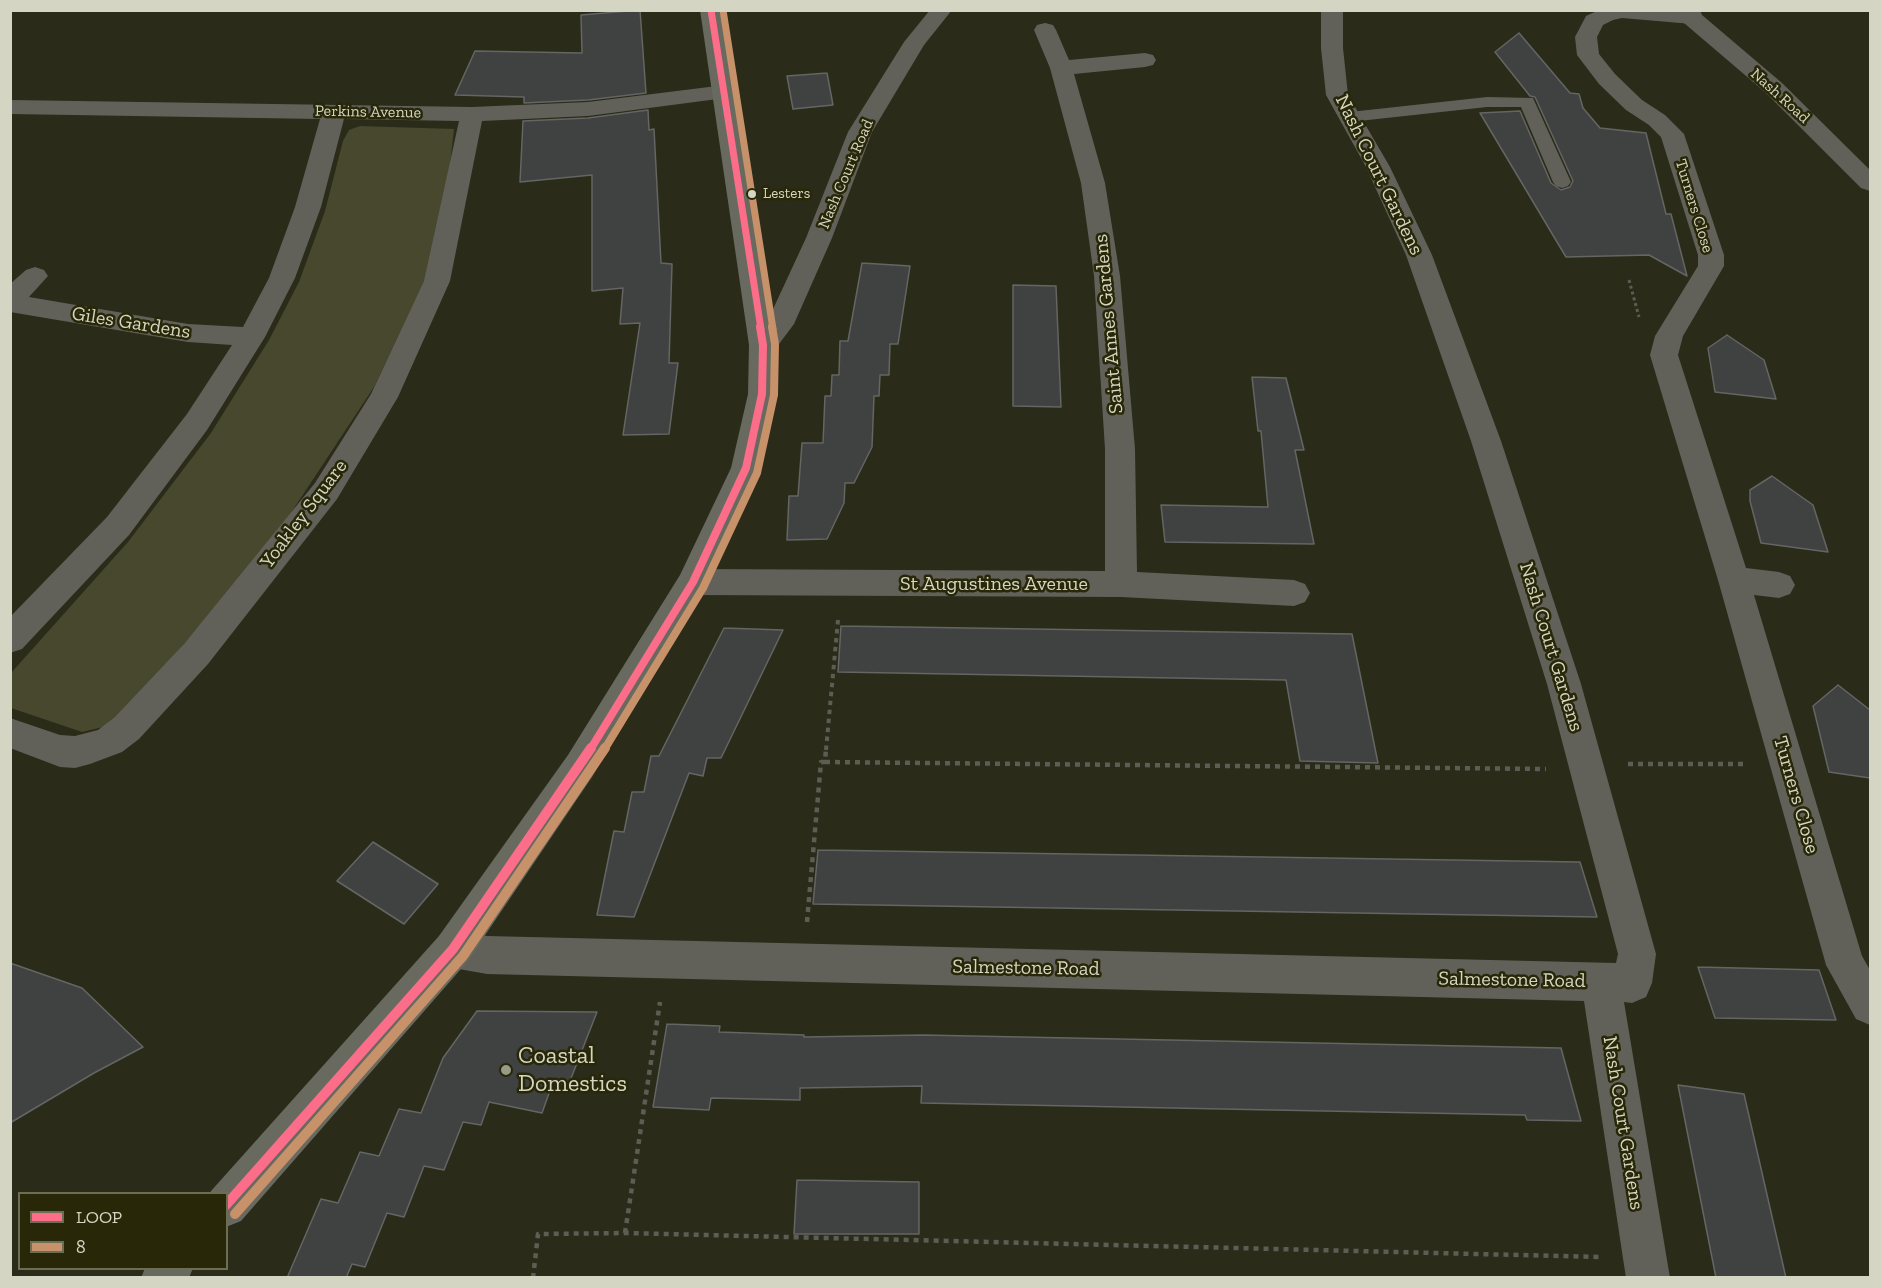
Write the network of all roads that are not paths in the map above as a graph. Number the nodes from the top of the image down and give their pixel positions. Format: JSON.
{"nodes":[{"id":1,"x":711,"y":10,"type":"edge"},
{"id":2,"x":942,"y":10,"type":"edge"},
{"id":3,"x":1332,"y":10,"type":"edge"},
{"id":4,"x":1690,"y":14,"type":"edge"},
{"id":5,"x":1045,"y":30,"type":"dead end"},
{"id":6,"x":1145,"y":60,"type":"dead end"},
{"id":7,"x":1061,"y":68,"type":"junction"},
{"id":8,"x":725,"y":92,"type":"junction"},
{"id":9,"x":10,"y":107,"type":"edge"},
{"id":10,"x":334,"y":112,"type":"junction"},
{"id":11,"x":472,"y":114,"type":"junction"},
{"id":12,"x":1350,"y":117,"type":"junction"},
{"id":13,"x":1562,"y":182,"type":"dead end"},
{"id":14,"x":1870,"y":183,"type":"edge"},
{"id":15,"x":35,"y":276,"type":"dead end"},
{"id":16,"x":10,"y":301,"type":"edge"},
{"id":17,"x":251,"y":337,"type":"junction"},
{"id":18,"x":763,"y":345,"type":"junction"},
{"id":19,"x":1734,"y":580,"type":"junction"},
{"id":20,"x":693,"y":582,"type":"junction"},
{"id":21,"x":1121,"y":584,"type":"junction"},
{"id":22,"x":1779,"y":585,"type":"dead end"},
{"id":23,"x":1294,"y":593,"type":"dead end"},
{"id":24,"x":10,"y":639,"type":"edge"},
{"id":25,"x":10,"y":733,"type":"edge"},
{"id":26,"x":453,"y":949,"type":"junction"},
{"id":27,"x":1601,"y":982,"type":"junction"},
{"id":28,"x":1870,"y":1005,"type":"edge"},
{"id":29,"x":228,"y":1204,"type":"edge"},
{"id":30,"x":1646,"y":1268,"type":"edge"}],
"edges":[{"from":1,"to":8,"type":"main road"},
{"from":2,"to":18,"type":"street","name":"Nash Court Road"},
{"from":3,"to":12,"type":"street","name":"Nash Court Gardens"},
{"from":4,"to":14,"type":"street","name":"Nash Road"},
{"from":4,"to":19,"type":"street","name":"Turners Close"},
{"from":5,"to":7,"type":"street","name":"Saint Annes Gardens"},
{"from":6,"to":7,"type":"street"},
{"from":7,"to":21,"type":"street","name":"Saint Annes Gardens"},
{"from":8,"to":11,"type":"street","name":"Perkins Avenue"},
{"from":8,"to":18,"type":"main road"},
{"from":9,"to":10,"type":"street","name":"Perkins Avenue"},
{"from":10,"to":11,"type":"street","name":"Perkins Avenue"},
{"from":10,"to":17,"type":"street"},
{"from":11,"to":25,"type":"street","name":"Yoakley Square"},
{"from":12,"to":13,"type":"lane"},
{"from":12,"to":27,"type":"street","name":"Nash Court Gardens"},
{"from":15,"to":16,"type":"street","name":"Giles Gardens"},
{"from":16,"to":17,"type":"street","name":"Giles Gardens"},
{"from":17,"to":24,"type":"street"},
{"from":18,"to":20,"type":"main road"},
{"from":19,"to":22,"type":"street"},
{"from":19,"to":28,"type":"street","name":"Turners Close"},
{"from":20,"to":21,"type":"street","name":"St Augustines Avenue"},
{"from":20,"to":26,"type":"main road"},
{"from":21,"to":23,"type":"street","name":"St Augustines Avenue"},
{"from":26,"to":27,"type":"street","name":"Salmestone Road"},
{"from":26,"to":29,"type":"main road"},
{"from":27,"to":30,"type":"street","name":"Nash Court Gardens"}]}
